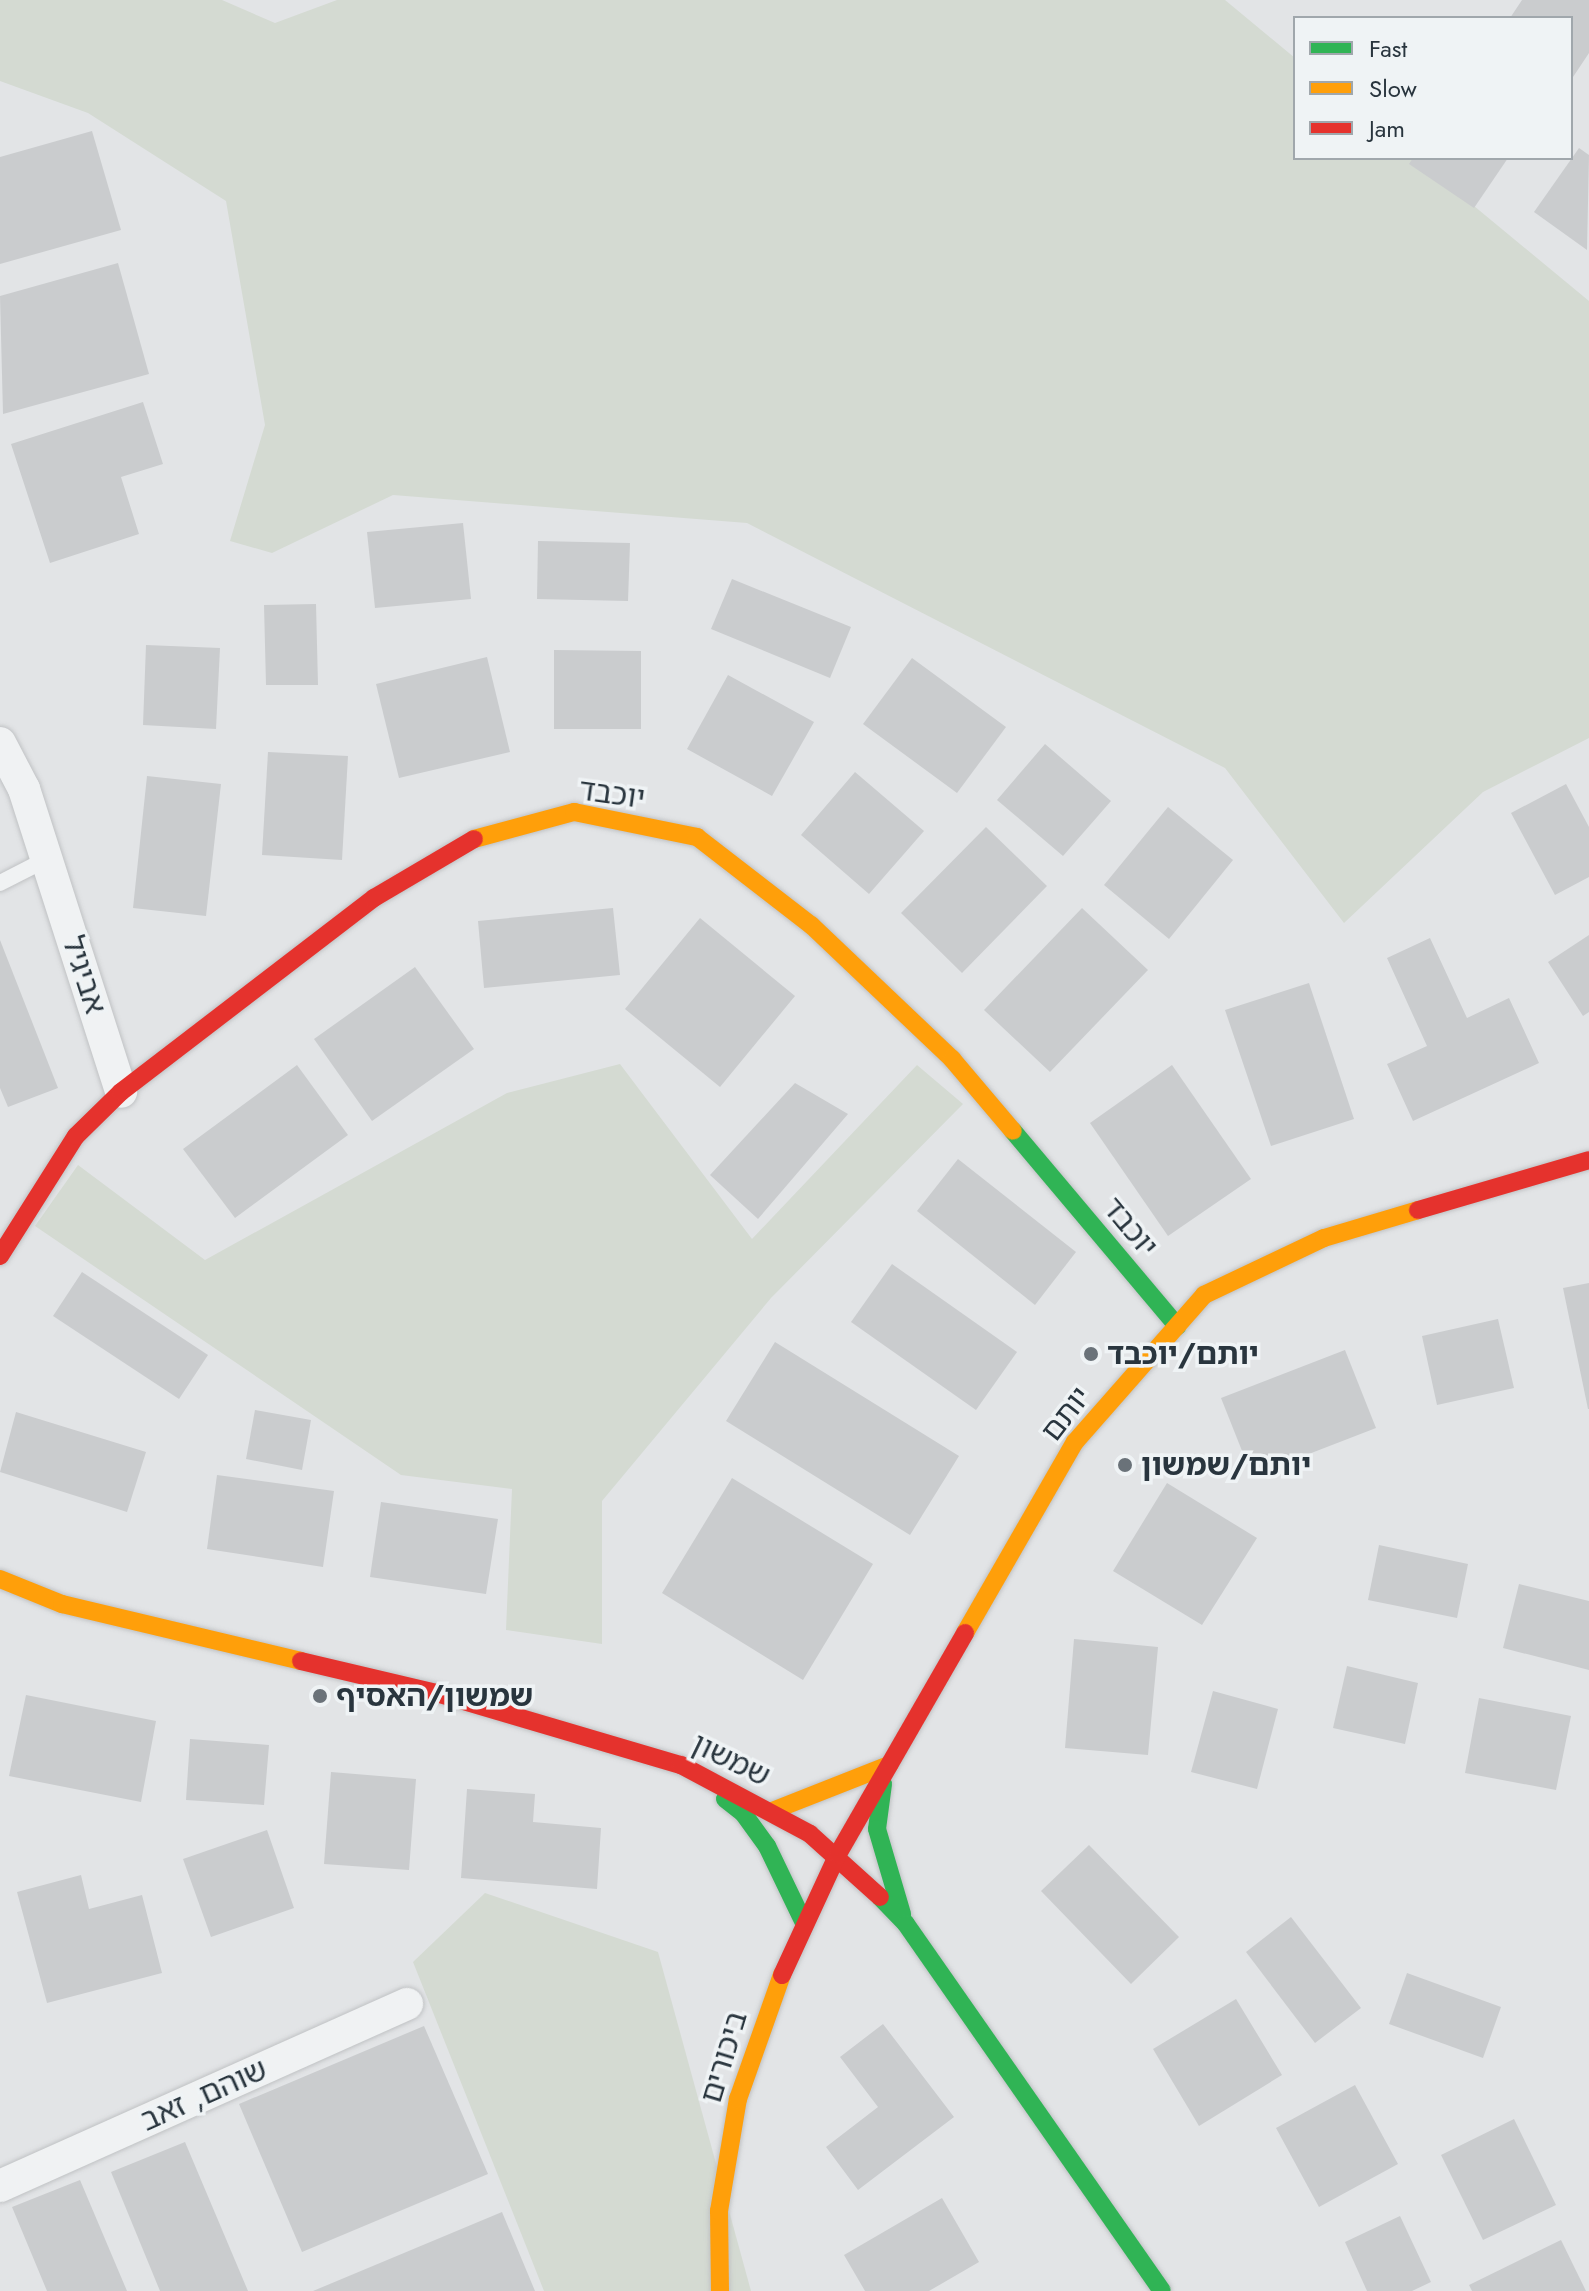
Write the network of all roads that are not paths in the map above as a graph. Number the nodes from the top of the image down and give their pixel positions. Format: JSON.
{"nodes":[{"id":1,"x":0,"y":743,"type":"edge"},
{"id":2,"x":47,"y":859,"type":"junction"},
{"id":3,"x":0,"y":883,"type":"edge"},
{"id":4,"x":121,"y":1092,"type":"junction"},
{"id":5,"x":1589,"y":1160,"type":"edge"},
{"id":6,"x":0,"y":1256,"type":"edge"},
{"id":7,"x":1177,"y":1326,"type":"junction"},
{"id":8,"x":0,"y":1579,"type":"edge"},
{"id":9,"x":62,"y":1604,"type":"junction"},
{"id":10,"x":14,"y":1609,"type":"dead end"},
{"id":11,"x":681,"y":1765,"type":"junction"},
{"id":12,"x":889,"y":1765,"type":"junction"},
{"id":13,"x":772,"y":1811,"type":"junction"},
{"id":14,"x":838,"y":1854,"type":"junction"},
{"id":15,"x":837,"y":1904,"type":"dead end"},
{"id":16,"x":857,"y":1904,"type":"dead end"},
{"id":17,"x":804,"y":1923,"type":"junction"},
{"id":18,"x":906,"y":1924,"type":"junction"},
{"id":19,"x":407,"y":2004,"type":"dead end"},
{"id":20,"x":0,"y":2186,"type":"edge"},
{"id":21,"x":720,"y":2291,"type":"edge"},
{"id":22,"x":1162,"y":2291,"type":"edge"}],
"edges":[{"from":1,"to":2,"type":"street","name":"אביגיל"},
{"from":2,"to":3,"type":"lane"},
{"from":2,"to":4,"type":"street","name":"אביגיל"},
{"from":4,"to":6,"type":"street","name":"יוכבד"},
{"from":4,"to":7,"type":"street","name":"יוכבד"},
{"from":5,"to":7,"type":"street","name":"יותם"},
{"from":7,"to":12,"type":"street","name":"יותם"},
{"from":8,"to":9,"type":"street","name":"שמשון"},
{"from":9,"to":10,"type":"street","name":"שמשון"},
{"from":9,"to":11,"type":"street","name":"שמשון"},
{"from":11,"to":13,"type":"street","name":"שמשון"},
{"from":11,"to":17,"type":"street"},
{"from":12,"to":13,"type":"street"},
{"from":12,"to":14,"type":"street","name":"יותם"},
{"from":12,"to":18,"type":"street"},
{"from":13,"to":14,"type":"street","name":"שמשון"},
{"from":14,"to":17,"type":"street","name":"ביכורים"},
{"from":14,"to":18,"type":"street","name":"שמשון"},
{"from":15,"to":17,"type":"street"},
{"from":16,"to":18,"type":"street"},
{"from":17,"to":21,"type":"street","name":"ביכורים"},
{"from":18,"to":22,"type":"street","name":"שמשון"},
{"from":19,"to":20,"type":"street","name":"שוהם, זאב"}]}
